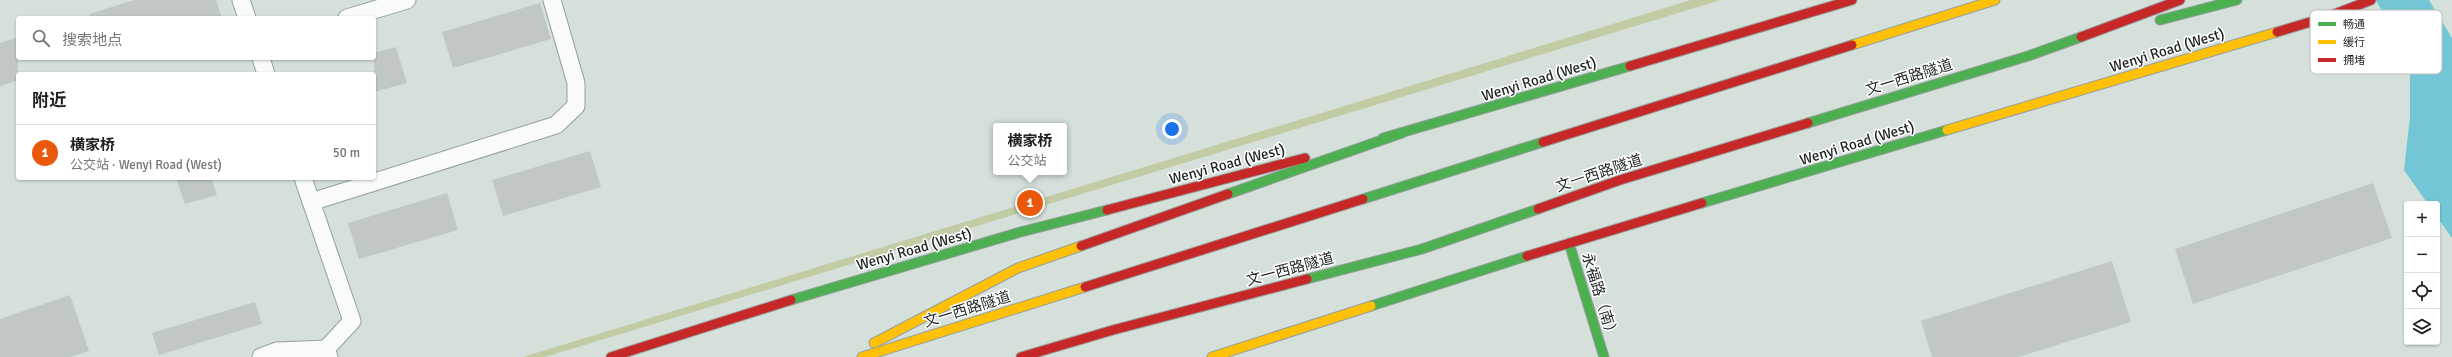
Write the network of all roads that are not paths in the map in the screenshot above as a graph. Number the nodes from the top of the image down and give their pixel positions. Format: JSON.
{"nodes":[{"id":1,"x":241,"y":0,"type":"edge"},
{"id":2,"x":407,"y":0,"type":"edge"},
{"id":3,"x":552,"y":0,"type":"edge"},
{"id":4,"x":1852,"y":0,"type":"edge"},
{"id":5,"x":1995,"y":0,"type":"edge"},
{"id":6,"x":2180,"y":0,"type":"edge"},
{"id":7,"x":2237,"y":0,"type":"edge"},
{"id":8,"x":2370,"y":0,"type":"edge"},
{"id":9,"x":2345,"y":10,"type":"edge"},
{"id":10,"x":246,"y":16,"type":"edge"},
{"id":11,"x":354,"y":16,"type":"edge"},
{"id":12,"x":2310,"y":22,"type":"edge"},
{"id":13,"x":2028,"y":56,"type":"junction"},
{"id":14,"x":262,"y":60,"type":"edge"},
{"id":15,"x":265,"y":72,"type":"edge"},
{"id":16,"x":1402,"y":133,"type":"junction"},
{"id":17,"x":303,"y":180,"type":"edge"},
{"id":18,"x":311,"y":202,"type":"junction"},
{"id":19,"x":1569,"y":243,"type":"junction"},
{"id":20,"x":1113,"y":330,"type":"junction"},
{"id":21,"x":328,"y":353,"type":"edge"},
{"id":22,"x":858,"y":355,"type":"edge"},
{"id":23,"x":261,"y":357,"type":"edge"},
{"id":24,"x":611,"y":357,"type":"edge"},
{"id":25,"x":1021,"y":357,"type":"edge"},
{"id":26,"x":1053,"y":357,"type":"edge"},
{"id":27,"x":1212,"y":357,"type":"edge"},
{"id":28,"x":1604,"y":357,"type":"edge"}],
"edges":[{"from":1,"to":10,"type":"street"},
{"from":2,"to":11,"type":"street"},
{"from":3,"to":18,"type":"street"},
{"from":4,"to":16,"type":"main road","name":"Wenyi Road (West)"},
{"from":5,"to":22,"type":"main road","name":"文一西路隧道"},
{"from":6,"to":13,"type":"main road","name":"文一西路隧道"},
{"from":7,"to":13,"type":"main road"},
{"from":8,"to":9,"type":"main road","name":"Wenyi Road (West)"},
{"from":12,"to":19,"type":"main road","name":"Wenyi Road (West)"},
{"from":13,"to":20,"type":"main road","name":"文一西路隧道"},
{"from":14,"to":15,"type":"street"},
{"from":16,"to":22,"type":"main road"},
{"from":16,"to":24,"type":"main road","name":"Wenyi Road (West)"},
{"from":17,"to":18,"type":"street"},
{"from":18,"to":21,"type":"street"},
{"from":19,"to":27,"type":"main road","name":"Wenyi Road (West)"},
{"from":19,"to":28,"type":"main road","name":"永福路（南）"},
{"from":20,"to":25,"type":"main road","name":"文一西路隧道"},
{"from":20,"to":26,"type":"main road"},
{"from":21,"to":23,"type":"street"}]}
